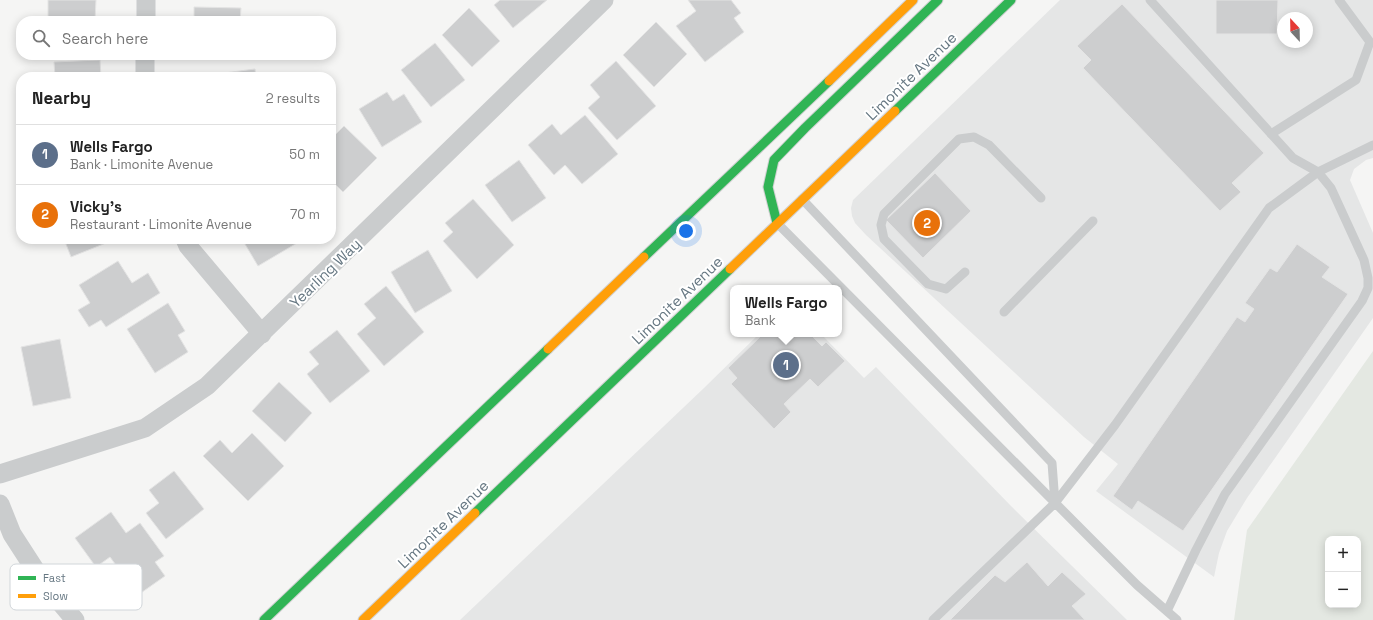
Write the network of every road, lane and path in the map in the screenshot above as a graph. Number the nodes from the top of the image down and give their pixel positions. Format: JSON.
{"nodes":[{"id":1,"x":146,"y":0,"type":"edge"},
{"id":2,"x":604,"y":0,"type":"edge"},
{"id":3,"x":913,"y":0,"type":"edge"},
{"id":4,"x":938,"y":0,"type":"edge"},
{"id":5,"x":1011,"y":0,"type":"edge"},
{"id":6,"x":1150,"y":0,"type":"edge"},
{"id":7,"x":1339,"y":0,"type":"edge"},
{"id":8,"x":146,"y":16,"type":"edge"},
{"id":9,"x":146,"y":60,"type":"edge"},
{"id":10,"x":145,"y":72,"type":"edge"},
{"id":11,"x":1271,"y":134,"type":"junction"},
{"id":12,"x":1373,"y":145,"type":"edge"},
{"id":13,"x":1318,"y":172,"type":"junction"},
{"id":14,"x":1041,"y":198,"type":"dead end"},
{"id":15,"x":802,"y":199,"type":"junction"},
{"id":16,"x":1092,"y":221,"type":"dead end"},
{"id":17,"x":777,"y":224,"type":"junction"},
{"id":18,"x":187,"y":244,"type":"edge"},
{"id":19,"x":965,"y":272,"type":"dead end"},
{"id":20,"x":838,"y":285,"type":"edge"},
{"id":21,"x":842,"y":289,"type":"edge"},
{"id":22,"x":1004,"y":312,"type":"dead end"},
{"id":23,"x":262,"y":334,"type":"junction"},
{"id":24,"x":0,"y":474,"type":"edge"},
{"id":25,"x":1055,"y":503,"type":"junction"},
{"id":26,"x":0,"y":504,"type":"edge"},
{"id":27,"x":31,"y":564,"type":"edge"},
{"id":28,"x":67,"y":610,"type":"edge"},
{"id":29,"x":1167,"y":611,"type":"junction"},
{"id":30,"x":75,"y":620,"type":"edge"},
{"id":31,"x":264,"y":620,"type":"edge"},
{"id":32,"x":363,"y":620,"type":"edge"},
{"id":33,"x":933,"y":620,"type":"edge"},
{"id":34,"x":1177,"y":620,"type":"edge"}],
"edges":[{"from":1,"to":8,"type":"street"},
{"from":2,"to":23,"type":"street","name":"Yearling Way"},
{"from":3,"to":31,"type":"main road"},
{"from":4,"to":17,"type":"main road"},
{"from":5,"to":15,"type":"main road","name":"Limonite Avenue"},
{"from":6,"to":11,"type":"lane"},
{"from":7,"to":11,"type":"lane"},
{"from":9,"to":10,"type":"street"},
{"from":11,"to":13,"type":"lane"},
{"from":12,"to":13,"type":"lane"},
{"from":13,"to":25,"type":"lane"},
{"from":13,"to":29,"type":"lane"},
{"from":14,"to":19,"type":"lane"},
{"from":15,"to":17,"type":"main road","name":"Limonite Avenue"},
{"from":15,"to":25,"type":"lane"},
{"from":16,"to":22,"type":"lane"},
{"from":17,"to":20,"type":"lane"},
{"from":17,"to":32,"type":"main road","name":"Limonite Avenue"},
{"from":18,"to":23,"type":"street"},
{"from":21,"to":25,"type":"lane"},
{"from":23,"to":24,"type":"street","name":"Yearling Way"},
{"from":25,"to":29,"type":"lane"},
{"from":25,"to":33,"type":"lane"},
{"from":26,"to":27,"type":"street"},
{"from":28,"to":30,"type":"street"},
{"from":29,"to":34,"type":"lane"}]}
